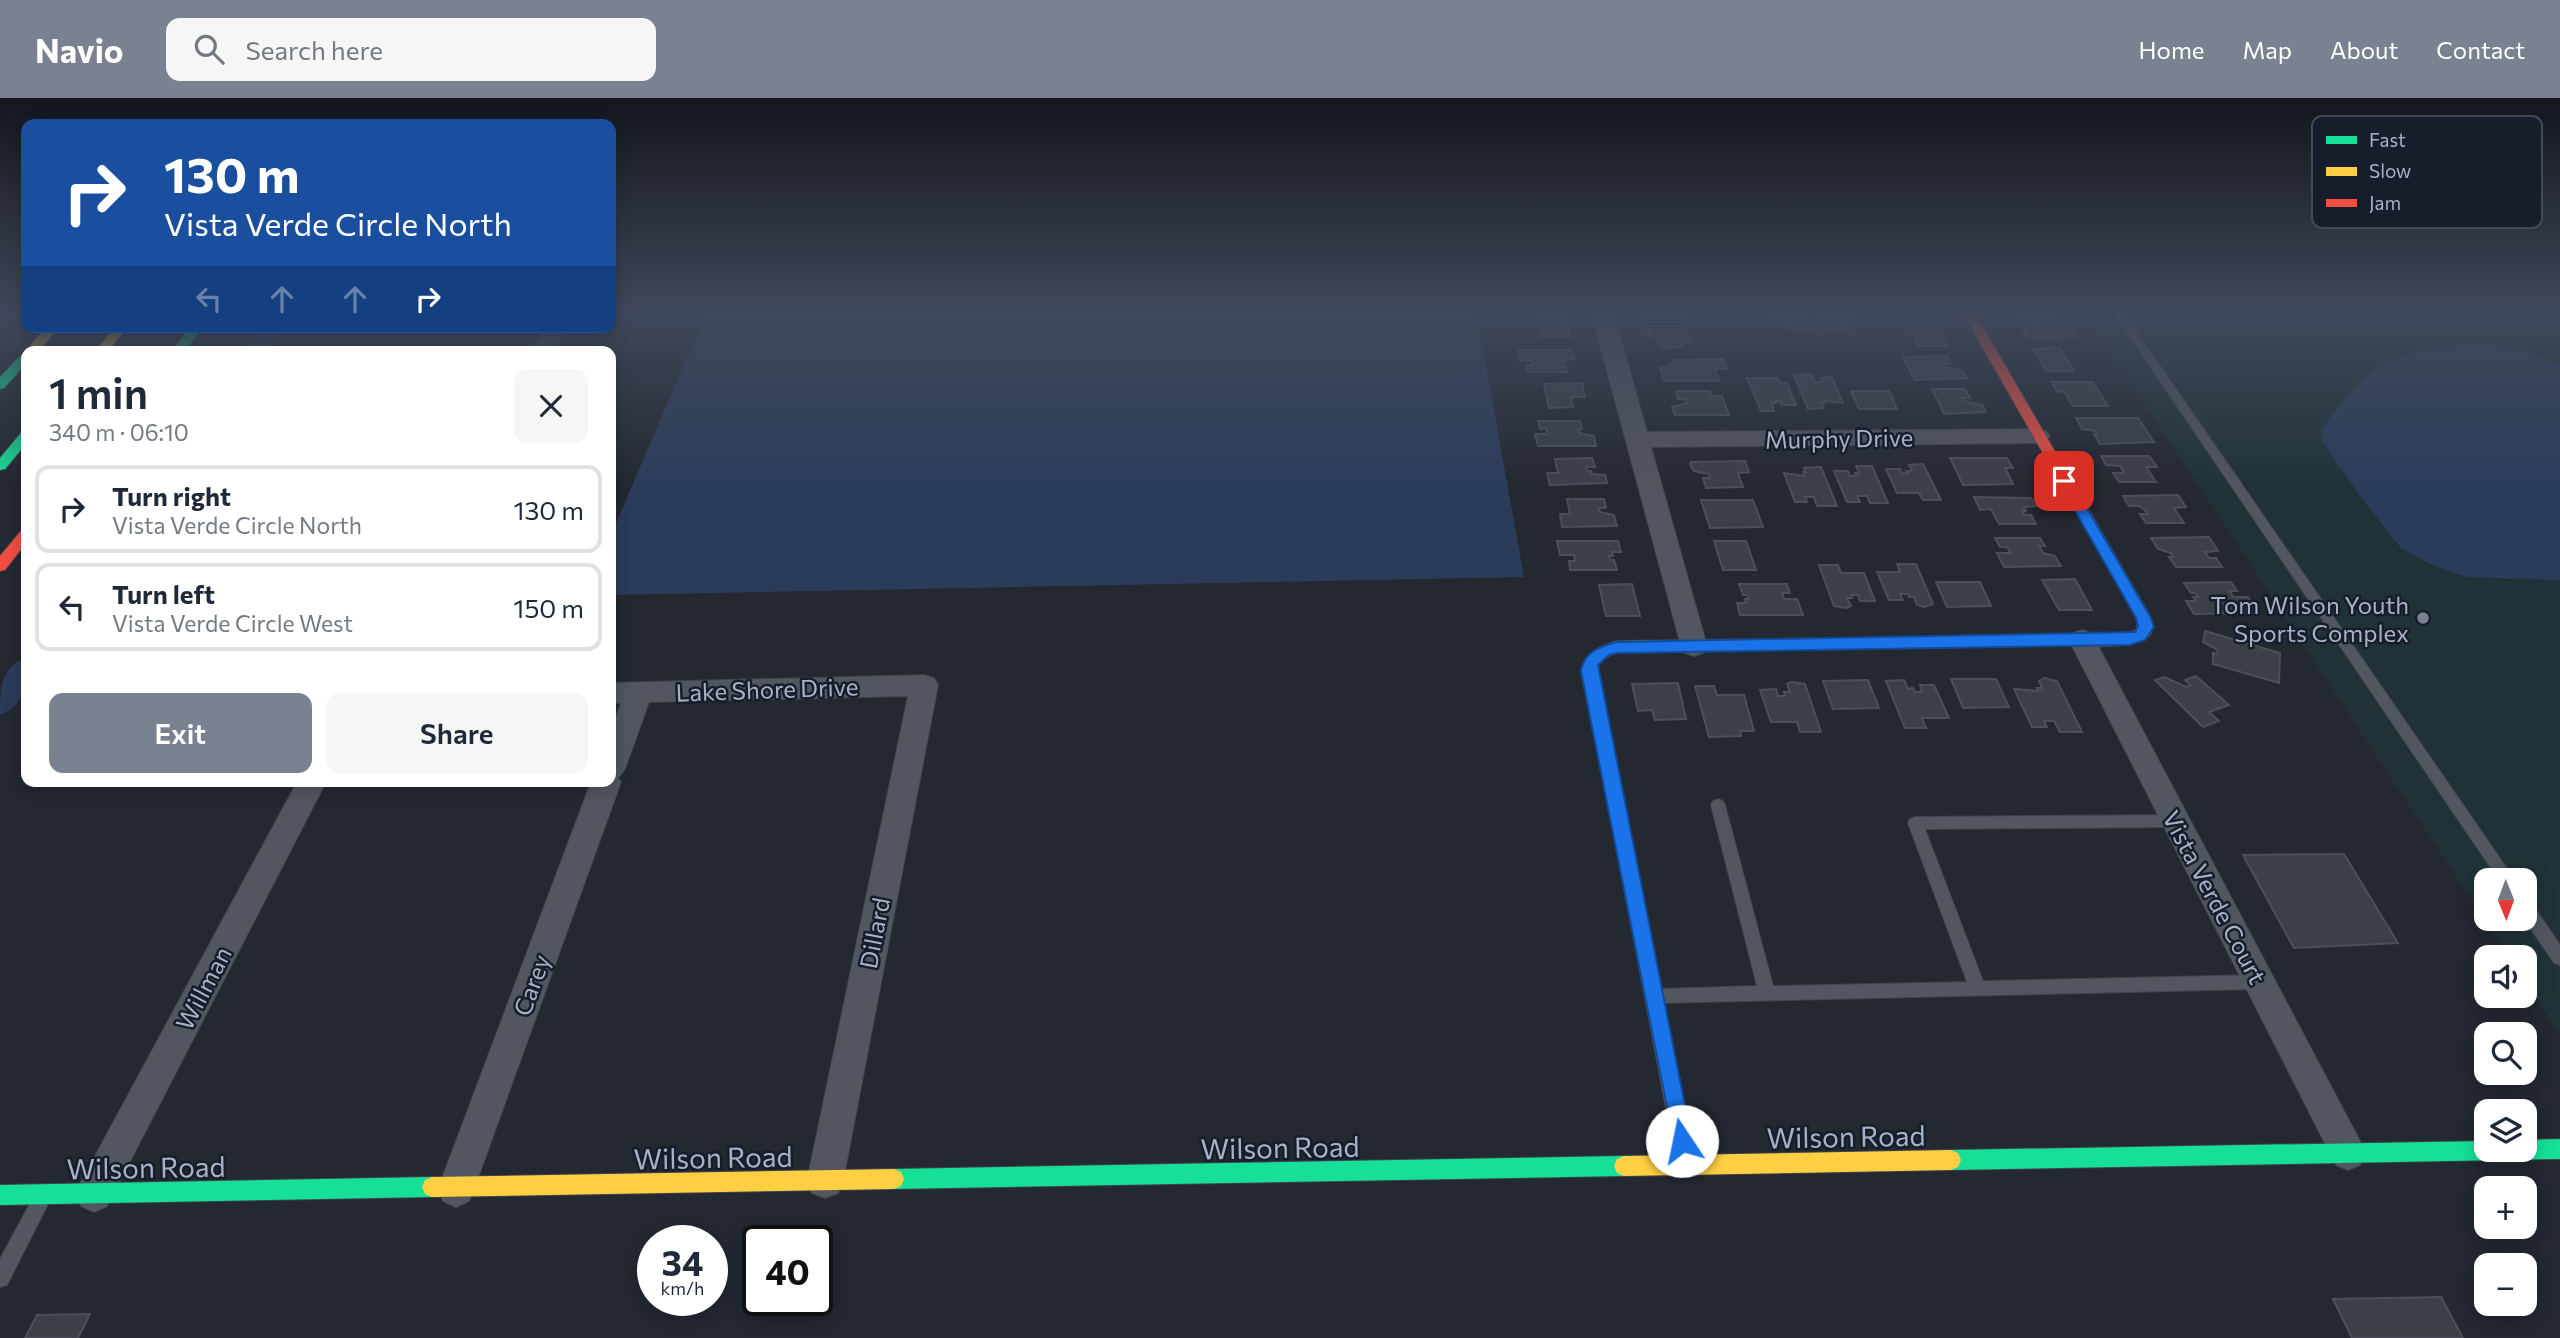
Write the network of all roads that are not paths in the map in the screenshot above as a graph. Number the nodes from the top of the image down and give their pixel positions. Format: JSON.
{"nodes":[{"id":1,"x":1620,"y":373,"type":"edge"},
{"id":2,"x":2003,"y":373,"type":"edge"},
{"id":3,"x":2160,"y":373,"type":"edge"},
{"id":4,"x":2038,"y":436,"type":"junction"},
{"id":5,"x":1639,"y":440,"type":"junction"},
{"id":6,"x":21,"y":442,"type":"edge"},
{"id":7,"x":0,"y":466,"type":"edge"},
{"id":8,"x":21,"y":540,"type":"edge"},
{"id":9,"x":0,"y":566,"type":"edge"},
{"id":10,"x":2082,"y":640,"type":"junction"},
{"id":11,"x":1694,"y":646,"type":"junction"},
{"id":12,"x":924,"y":685,"type":"joint"},
{"id":13,"x":616,"y":693,"type":"edge"},
{"id":14,"x":639,"y":693,"type":"junction"},
{"id":15,"x":616,"y":755,"type":"edge"},
{"id":16,"x":309,"y":787,"type":"edge"},
{"id":17,"x":604,"y":787,"type":"edge"},
{"id":18,"x":1718,"y":805,"type":"dead end"},
{"id":19,"x":2176,"y":821,"type":"junction"},
{"id":20,"x":2499,"y":868,"type":"edge"},
{"id":21,"x":2538,"y":926,"type":"edge"},
{"id":22,"x":2560,"y":958,"type":"edge"},
{"id":23,"x":2259,"y":982,"type":"junction"},
{"id":24,"x":1978,"y":988,"type":"junction"},
{"id":25,"x":1767,"y":993,"type":"junction"},
{"id":26,"x":1653,"y":996,"type":"junction"},
{"id":27,"x":2560,"y":1149,"type":"edge"},
{"id":28,"x":2348,"y":1153,"type":"junction"},
{"id":29,"x":1687,"y":1166,"type":"junction"},
{"id":30,"x":825,"y":1181,"type":"junction"},
{"id":31,"x":456,"y":1189,"type":"junction"},
{"id":32,"x":94,"y":1194,"type":"junction"},
{"id":33,"x":0,"y":1195,"type":"edge"},
{"id":34,"x":44,"y":1195,"type":"junction"},
{"id":35,"x":0,"y":1278,"type":"edge"}],
"edges":[{"from":1,"to":5,"type":"street"},
{"from":2,"to":4,"type":"main road"},
{"from":3,"to":20,"type":"lane"},
{"from":4,"to":5,"type":"street","name":"Murphy Drive"},
{"from":4,"to":10,"type":"main road"},
{"from":5,"to":11,"type":"street"},
{"from":6,"to":7,"type":"main road"},
{"from":8,"to":9,"type":"main road"},
{"from":10,"to":11,"type":"main road"},
{"from":10,"to":19,"type":"street","name":"Vista Verde Court"},
{"from":11,"to":26,"type":"main road"},
{"from":12,"to":14,"type":"street","name":"Lake Shore Drive"},
{"from":12,"to":30,"type":"street","name":"Dillard"},
{"from":13,"to":14,"type":"street","name":"Lake Shore Drive"},
{"from":14,"to":15,"type":"street"},
{"from":16,"to":32,"type":"street","name":"Willman"},
{"from":17,"to":31,"type":"street","name":"Carey"},
{"from":18,"to":25,"type":"lane"},
{"from":19,"to":23,"type":"street","name":"Vista Verde Court"},
{"from":19,"to":24,"type":"lane"},
{"from":21,"to":22,"type":"lane"},
{"from":23,"to":24,"type":"lane"},
{"from":23,"to":28,"type":"street","name":"Vista Verde Court"},
{"from":24,"to":25,"type":"lane"},
{"from":25,"to":26,"type":"lane"},
{"from":26,"to":29,"type":"main road"},
{"from":27,"to":28,"type":"main road","name":"Wilson Road"},
{"from":28,"to":29,"type":"main road","name":"Wilson Road"},
{"from":29,"to":30,"type":"main road","name":"Wilson Road"},
{"from":30,"to":31,"type":"main road","name":"Wilson Road"},
{"from":31,"to":32,"type":"main road","name":"Wilson Road"},
{"from":32,"to":34,"type":"main road","name":"Wilson Road"},
{"from":33,"to":34,"type":"main road","name":"Wilson Road"},
{"from":34,"to":35,"type":"lane"}]}
